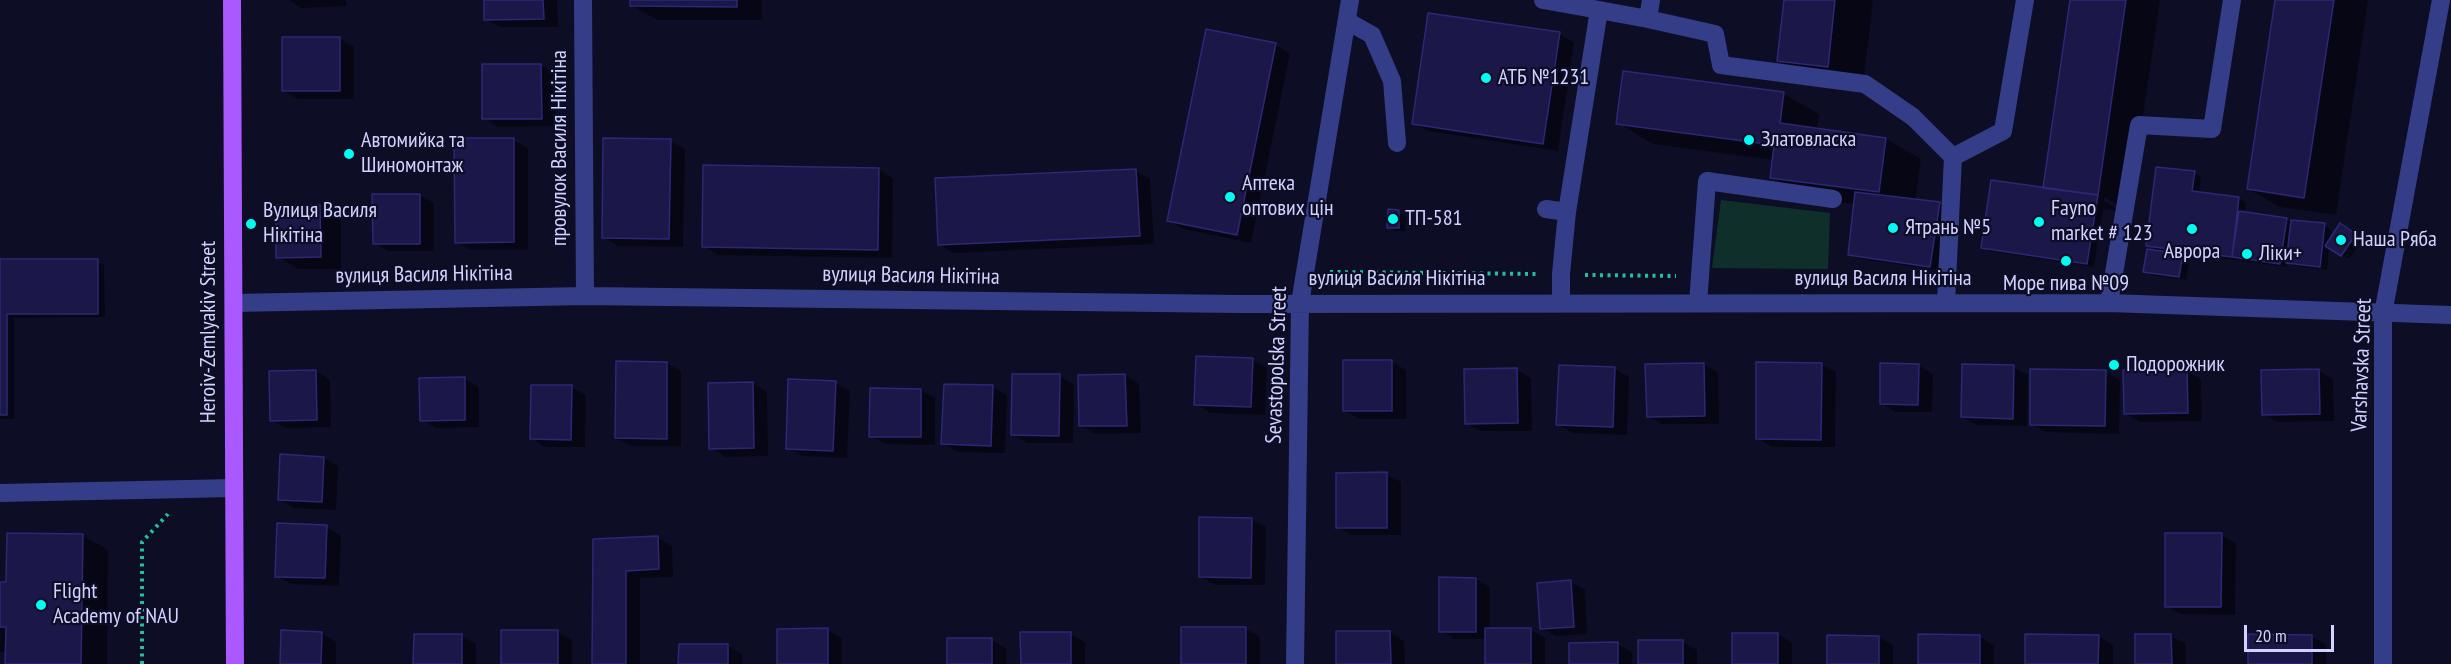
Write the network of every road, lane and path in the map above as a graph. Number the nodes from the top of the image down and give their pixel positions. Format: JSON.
{"nodes":[{"id":1,"x":232,"y":0,"type":"edge"},
{"id":2,"x":583,"y":0,"type":"edge"},
{"id":3,"x":1350,"y":0,"type":"edge"},
{"id":4,"x":1543,"y":0,"type":"edge"},
{"id":5,"x":1651,"y":0,"type":"edge"},
{"id":6,"x":2025,"y":0,"type":"edge"},
{"id":7,"x":2232,"y":0,"type":"edge"},
{"id":8,"x":2441,"y":0,"type":"edge"},
{"id":9,"x":1599,"y":10,"type":"junction"},
{"id":10,"x":1648,"y":19,"type":"junction"},
{"id":11,"x":1347,"y":21,"type":"junction"},
{"id":12,"x":1397,"y":143,"type":"dead end"},
{"id":13,"x":1953,"y":157,"type":"junction"},
{"id":14,"x":1833,"y":199,"type":"dead end"},
{"id":15,"x":1546,"y":209,"type":"dead end"},
{"id":16,"x":1568,"y":212,"type":"junction"},
{"id":17,"x":1305,"y":272,"type":"junction"},
{"id":18,"x":1561,"y":274,"type":"junction"},
{"id":19,"x":1679,"y":276,"type":"dead end"},
{"id":20,"x":585,"y":296,"type":"junction"},
{"id":21,"x":1946,"y":302,"type":"junction"},
{"id":22,"x":234,"y":303,"type":"junction"},
{"id":23,"x":1300,"y":303,"type":"junction"},
{"id":24,"x":1561,"y":303,"type":"junction"},
{"id":25,"x":1698,"y":303,"type":"junction"},
{"id":26,"x":2109,"y":303,"type":"junction"},
{"id":27,"x":2384,"y":314,"type":"junction"},
{"id":28,"x":2451,"y":315,"type":"edge"},
{"id":29,"x":233,"y":488,"type":"junction"},
{"id":30,"x":191,"y":489,"type":"junction"},
{"id":31,"x":0,"y":493,"type":"edge"},
{"id":32,"x":142,"y":664,"type":"edge"},
{"id":33,"x":234,"y":664,"type":"edge"},
{"id":34,"x":1294,"y":664,"type":"edge"},
{"id":35,"x":2383,"y":664,"type":"edge"}],
"edges":[{"from":1,"to":22,"type":"main road","name":"Heroiv-Zemlyakiv Street"},
{"from":2,"to":20,"type":"street","name":"провулок Василя Нікітіна"},
{"from":3,"to":11,"type":"street","name":"Sevastopolska Street"},
{"from":4,"to":9,"type":"street"},
{"from":5,"to":10,"type":"street"},
{"from":6,"to":13,"type":"street"},
{"from":7,"to":26,"type":"street"},
{"from":8,"to":27,"type":"street","name":"Varshavska Street"},
{"from":9,"to":10,"type":"street"},
{"from":9,"to":16,"type":"street"},
{"from":10,"to":13,"type":"street"},
{"from":11,"to":12,"type":"street"},
{"from":11,"to":17,"type":"street","name":"Sevastopolska Street"},
{"from":13,"to":21,"type":"street"},
{"from":14,"to":25,"type":"street"},
{"from":15,"to":16,"type":"street"},
{"from":16,"to":18,"type":"street"},
{"from":17,"to":18,"type":"path"},
{"from":17,"to":23,"type":"street","name":"Sevastopolska Street"},
{"from":18,"to":19,"type":"path"},
{"from":18,"to":24,"type":"street"},
{"from":20,"to":22,"type":"street","name":"вулиця Василя Нікітіна"},
{"from":20,"to":23,"type":"street","name":"вулиця Василя Нікітіна"},
{"from":21,"to":25,"type":"street","name":"вулиця Василя Нікітіна"},
{"from":21,"to":26,"type":"street","name":"вулиця Василя Нікітіна"},
{"from":22,"to":29,"type":"main road","name":"Heroiv-Zemlyakiv Street"},
{"from":23,"to":24,"type":"street","name":"вулиця Василя Нікітіна"},
{"from":23,"to":34,"type":"street","name":"Sevastopolska Street"},
{"from":24,"to":25,"type":"street","name":"вулиця Василя Нікітіна"},
{"from":26,"to":27,"type":"street","name":"вулиця Василя Нікітіна"},
{"from":27,"to":28,"type":"street","name":"вулиця Василя Нікітіна"},
{"from":27,"to":35,"type":"street","name":"Varshavska Street"},
{"from":29,"to":30,"type":"street"},
{"from":29,"to":33,"type":"main road","name":"Heroiv-Zemlyakiv Street"},
{"from":30,"to":31,"type":"street"},
{"from":30,"to":32,"type":"path"}]}
